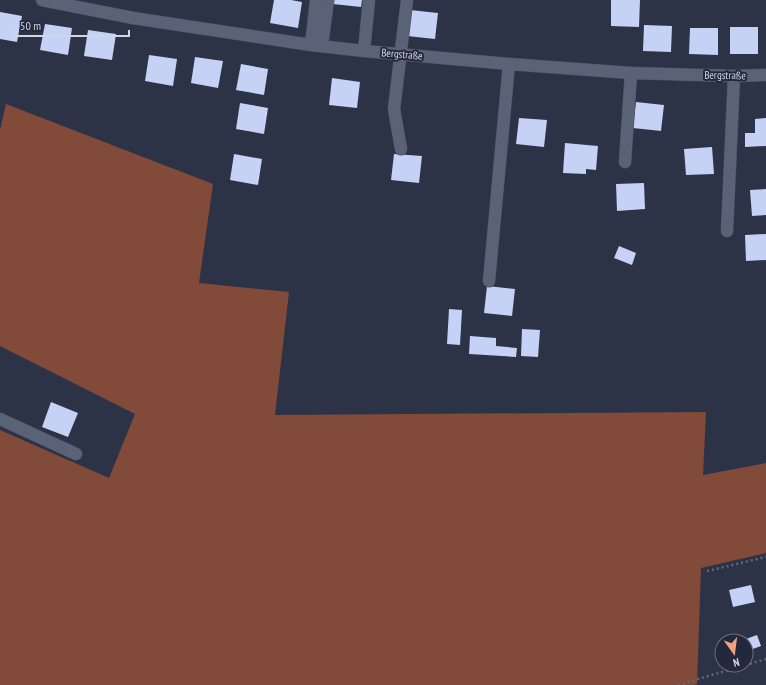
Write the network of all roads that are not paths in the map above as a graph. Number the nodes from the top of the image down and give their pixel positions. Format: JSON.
{"nodes":[{"id":1,"x":42,"y":0,"type":"edge"},
{"id":2,"x":316,"y":0,"type":"edge"},
{"id":3,"x":328,"y":0,"type":"edge"},
{"id":4,"x":369,"y":0,"type":"edge"},
{"id":5,"x":407,"y":0,"type":"edge"},
{"id":6,"x":317,"y":45,"type":"junction"},
{"id":7,"x":364,"y":51,"type":"junction"},
{"id":8,"x":401,"y":54,"type":"junction"},
{"id":9,"x":509,"y":64,"type":"junction"},
{"id":10,"x":631,"y":73,"type":"junction"},
{"id":11,"x":766,"y":75,"type":"edge"},
{"id":12,"x":734,"y":76,"type":"junction"},
{"id":13,"x":401,"y":149,"type":"dead end"},
{"id":14,"x":626,"y":162,"type":"dead end"},
{"id":15,"x":727,"y":231,"type":"dead end"},
{"id":16,"x":489,"y":281,"type":"dead end"},
{"id":17,"x":0,"y":419,"type":"edge"},
{"id":18,"x":76,"y":454,"type":"dead end"}],
"edges":[{"from":1,"to":6,"type":"street","name":"Bergstraße"},
{"from":2,"to":6,"type":"street"},
{"from":3,"to":6,"type":"street"},
{"from":4,"to":7,"type":"street"},
{"from":5,"to":8,"type":"street"},
{"from":6,"to":7,"type":"street","name":"Bergstraße"},
{"from":7,"to":8,"type":"street","name":"Bergstraße"},
{"from":8,"to":9,"type":"street","name":"Bergstraße"},
{"from":8,"to":13,"type":"street"},
{"from":9,"to":10,"type":"street","name":"Bergstraße"},
{"from":9,"to":16,"type":"street"},
{"from":10,"to":12,"type":"street","name":"Bergstraße"},
{"from":10,"to":14,"type":"street"},
{"from":11,"to":12,"type":"street","name":"Bergstraße"},
{"from":12,"to":15,"type":"street"},
{"from":17,"to":18,"type":"street"}]}
